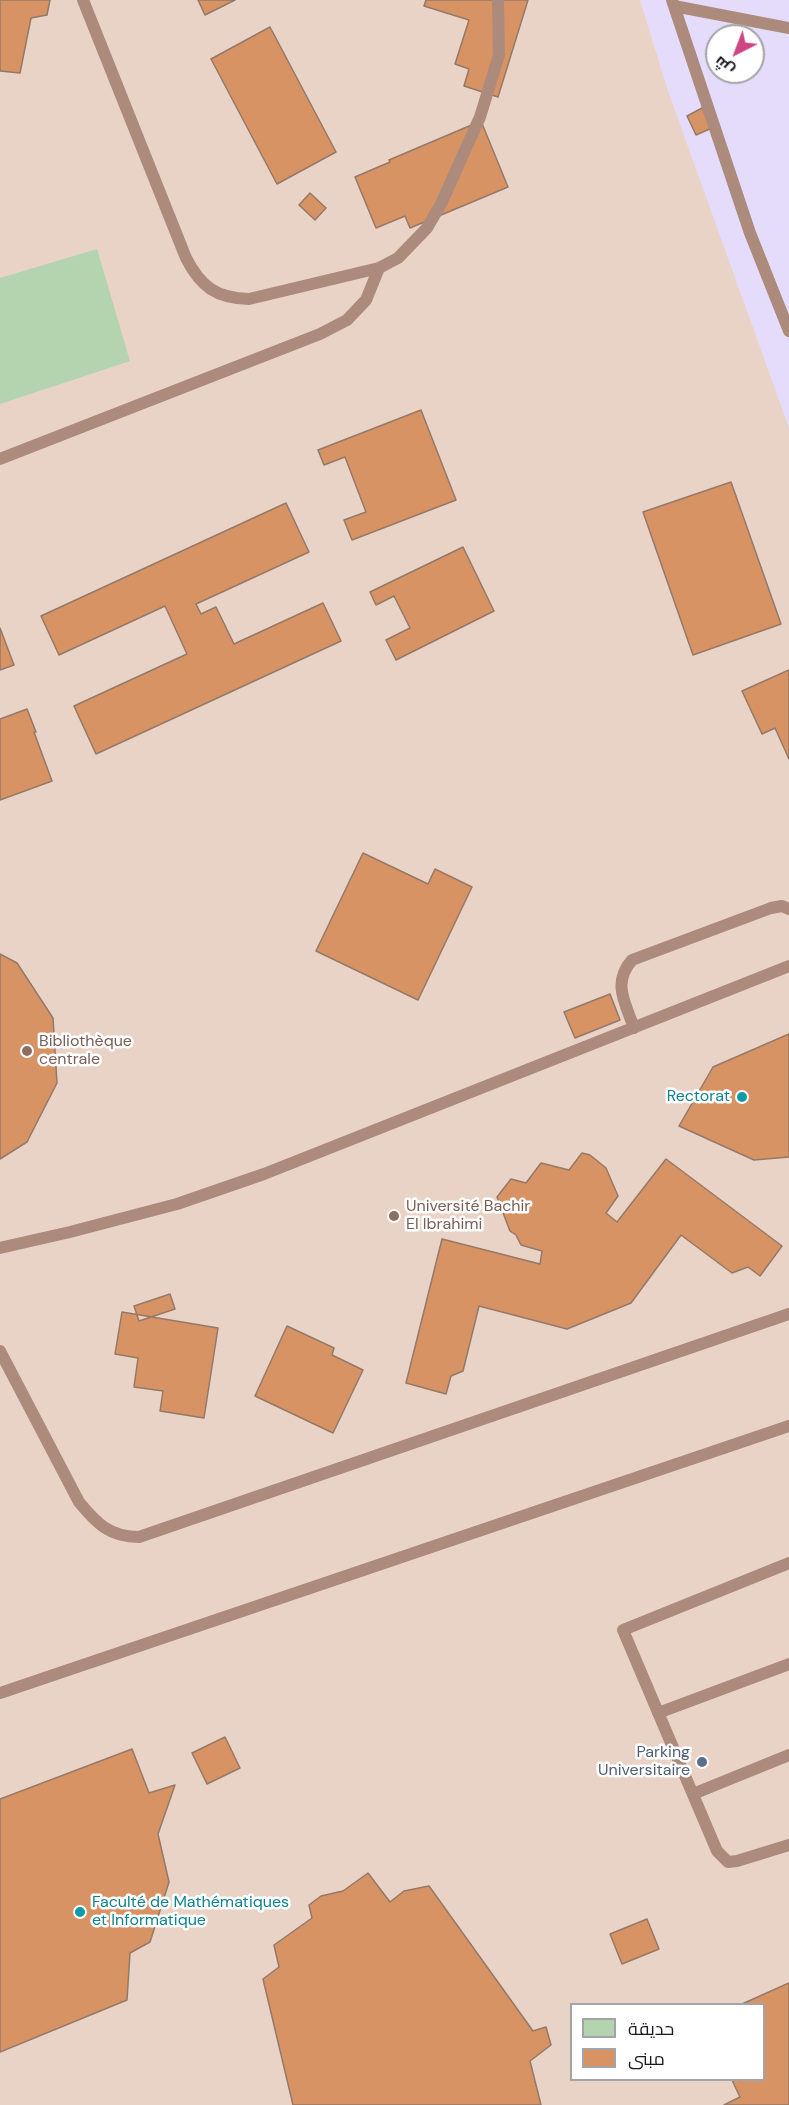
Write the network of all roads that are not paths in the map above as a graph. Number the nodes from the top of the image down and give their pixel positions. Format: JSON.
{"nodes":[{"id":1,"x":83,"y":0,"type":"edge"},
{"id":2,"x":498,"y":0,"type":"edge"},
{"id":3,"x":673,"y":3,"type":"edge"},
{"id":4,"x":789,"y":28,"type":"edge"},
{"id":5,"x":379,"y":268,"type":"junction"},
{"id":6,"x":789,"y":331,"type":"edge"},
{"id":7,"x":0,"y":459,"type":"edge"},
{"id":8,"x":789,"y":909,"type":"edge"},
{"id":9,"x":789,"y":966,"type":"edge"},
{"id":10,"x":633,"y":1028,"type":"junction"},
{"id":11,"x":0,"y":1248,"type":"edge"},
{"id":12,"x":789,"y":1314,"type":"edge"},
{"id":13,"x":0,"y":1352,"type":"edge"},
{"id":14,"x":789,"y":1426,"type":"edge"},
{"id":15,"x":789,"y":1563,"type":"edge"},
{"id":16,"x":789,"y":1664,"type":"edge"},
{"id":17,"x":0,"y":1693,"type":"edge"},
{"id":18,"x":658,"y":1713,"type":"junction"},
{"id":19,"x":789,"y":1755,"type":"edge"},
{"id":20,"x":693,"y":1794,"type":"junction"},
{"id":21,"x":789,"y":1845,"type":"edge"}],
"edges":[{"from":1,"to":5,"type":"lane"},
{"from":2,"to":5,"type":"lane"},
{"from":3,"to":4,"type":"lane"},
{"from":3,"to":6,"type":"lane"},
{"from":5,"to":7,"type":"lane"},
{"from":8,"to":10,"type":"lane"},
{"from":9,"to":10,"type":"lane"},
{"from":10,"to":11,"type":"lane"},
{"from":12,"to":13,"type":"lane"},
{"from":14,"to":17,"type":"lane"},
{"from":15,"to":18,"type":"lane"},
{"from":16,"to":18,"type":"lane"},
{"from":18,"to":20,"type":"lane"},
{"from":19,"to":20,"type":"lane"},
{"from":20,"to":21,"type":"lane"}]}
